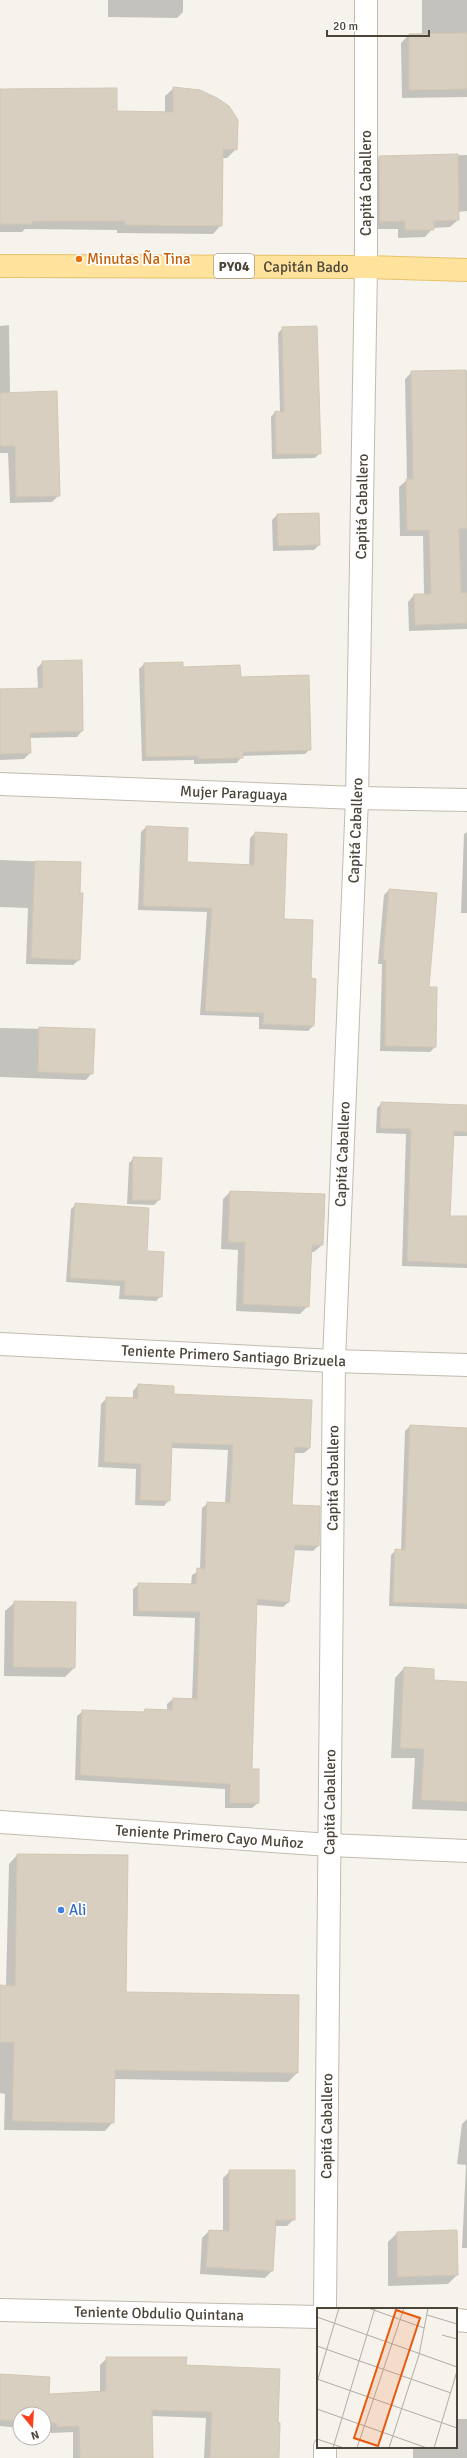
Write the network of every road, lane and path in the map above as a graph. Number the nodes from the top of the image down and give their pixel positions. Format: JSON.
{"nodes":[{"id":1,"x":366,"y":0,"type":"edge"},
{"id":2,"x":0,"y":266,"type":"edge"},
{"id":3,"x":366,"y":267,"type":"junction"},
{"id":4,"x":467,"y":270,"type":"edge"},
{"id":5,"x":0,"y":784,"type":"edge"},
{"id":6,"x":357,"y":798,"type":"junction"},
{"id":7,"x":467,"y":800,"type":"edge"},
{"id":8,"x":0,"y":1344,"type":"edge"},
{"id":9,"x":334,"y":1361,"type":"junction"},
{"id":10,"x":467,"y":1365,"type":"edge"},
{"id":11,"x":0,"y":1822,"type":"edge"},
{"id":12,"x":330,"y":1845,"type":"junction"},
{"id":13,"x":467,"y":1851,"type":"edge"},
{"id":14,"x":325,"y":2308,"type":"edge"},
{"id":15,"x":0,"y":2310,"type":"edge"},
{"id":16,"x":317,"y":2317,"type":"edge"},
{"id":17,"x":457,"y":2320,"type":"edge"},
{"id":18,"x":467,"y":2321,"type":"edge"}],
"edges":[{"from":1,"to":3,"type":"street","name":"Capitá Caballero"},
{"from":2,"to":3,"type":"main road","name":"Capitán Bado","number":"PY04"},
{"from":3,"to":4,"type":"main road","name":"Capitán Bado","number":"PY04"},
{"from":3,"to":6,"type":"street","name":"Capitá Caballero"},
{"from":5,"to":6,"type":"street","name":"Mujer Paraguaya"},
{"from":6,"to":7,"type":"street","name":"Mujer Paraguaya"},
{"from":6,"to":9,"type":"street","name":"Capitá Caballero"},
{"from":8,"to":9,"type":"street","name":"Teniente Primero Santiago Brizuela"},
{"from":9,"to":10,"type":"street","name":"Teniente Primero Santiago Brizuela"},
{"from":9,"to":12,"type":"street","name":"Capitá Caballero"},
{"from":11,"to":12,"type":"street","name":"Teniente Primero Cayo Muñoz"},
{"from":12,"to":13,"type":"street","name":"Teniente Primero Cayo Muñoz"},
{"from":12,"to":14,"type":"street","name":"Capitá Caballero"},
{"from":15,"to":16,"type":"street","name":"Teniente Obdulio Quintana"},
{"from":17,"to":18,"type":"street"}]}
